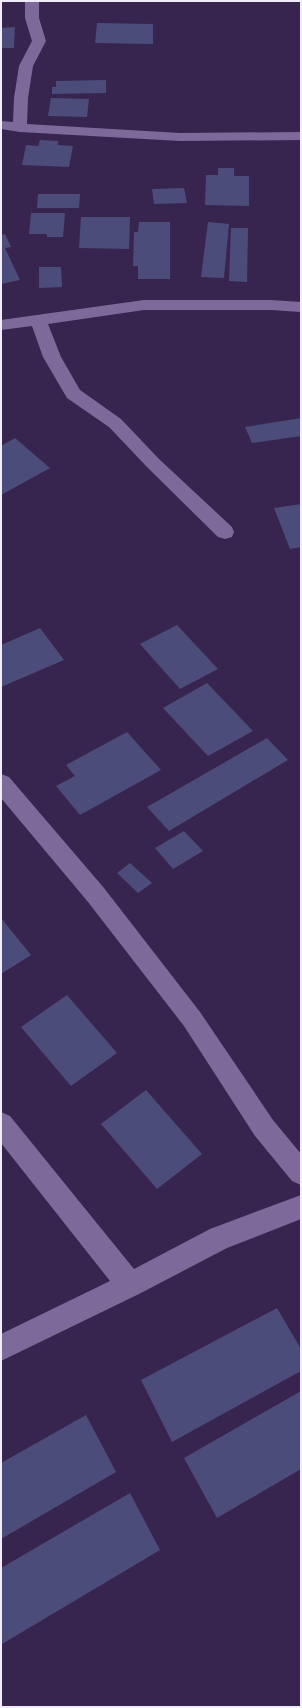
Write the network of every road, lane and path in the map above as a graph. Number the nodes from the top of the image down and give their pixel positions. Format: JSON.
{"nodes":[{"id":1,"x":32,"y":1,"type":"edge"},
{"id":2,"x":1,"y":125,"type":"edge"},
{"id":3,"x":20,"y":128,"type":"junction"},
{"id":4,"x":301,"y":136,"type":"edge"},
{"id":5,"x":301,"y":307,"type":"edge"},
{"id":6,"x":38,"y":320,"type":"junction"},
{"id":7,"x":1,"y":325,"type":"edge"},
{"id":8,"x":225,"y":532,"type":"dead end"},
{"id":9,"x":1,"y":783,"type":"edge"},
{"id":10,"x":1,"y":1124,"type":"edge"},
{"id":11,"x":301,"y":1174,"type":"edge"},
{"id":12,"x":301,"y":1207,"type":"edge"},
{"id":13,"x":130,"y":1285,"type":"junction"},
{"id":14,"x":1,"y":1348,"type":"edge"}],
"edges":[{"from":1,"to":3,"type":"street"},
{"from":2,"to":3,"type":"street"},
{"from":3,"to":4,"type":"street"},
{"from":5,"to":6,"type":"street"},
{"from":6,"to":7,"type":"street"},
{"from":6,"to":8,"type":"street"},
{"from":9,"to":11,"type":"street"},
{"from":10,"to":13,"type":"street"},
{"from":12,"to":13,"type":"street"},
{"from":13,"to":14,"type":"street"}]}
